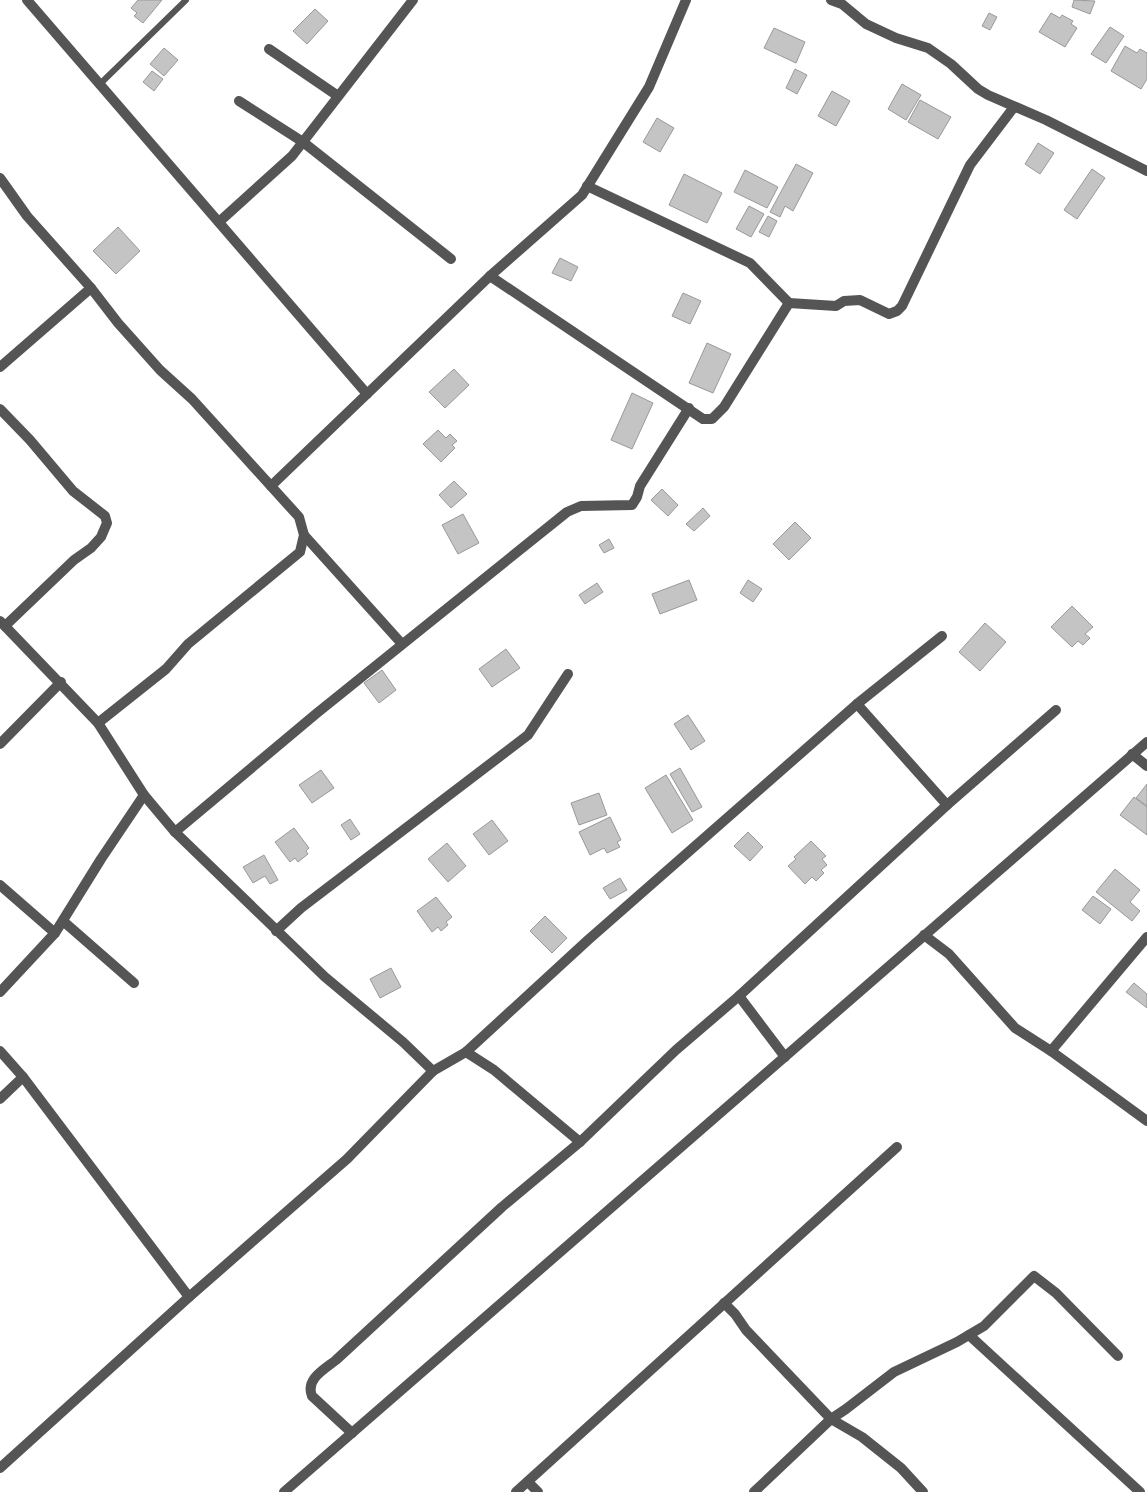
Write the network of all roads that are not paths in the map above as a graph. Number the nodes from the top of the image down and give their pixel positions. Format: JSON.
{"nodes":[{"id":1,"x":26,"y":0,"type":"edge"},
{"id":2,"x":186,"y":0,"type":"edge"},
{"id":3,"x":413,"y":0,"type":"edge"},
{"id":4,"x":686,"y":0,"type":"edge"},
{"id":5,"x":831,"y":0,"type":"edge"},
{"id":6,"x":269,"y":49,"type":"dead end"},
{"id":7,"x":100,"y":84,"type":"junction"},
{"id":8,"x":338,"y":96,"type":"junction"},
{"id":9,"x":239,"y":101,"type":"dead end"},
{"id":10,"x":1014,"y":107,"type":"junction"},
{"id":11,"x":303,"y":142,"type":"junction"},
{"id":12,"x":1147,"y":171,"type":"edge"},
{"id":13,"x":0,"y":178,"type":"edge"},
{"id":14,"x":587,"y":186,"type":"junction"},
{"id":15,"x":219,"y":222,"type":"junction"},
{"id":16,"x":451,"y":259,"type":"dead end"},
{"id":17,"x":490,"y":276,"type":"junction"},
{"id":18,"x":91,"y":288,"type":"junction"},
{"id":19,"x":789,"y":303,"type":"junction"},
{"id":20,"x":0,"y":367,"type":"edge"},
{"id":21,"x":367,"y":394,"type":"junction"},
{"id":22,"x":688,"y":408,"type":"junction"},
{"id":23,"x":0,"y":409,"type":"edge"},
{"id":24,"x":271,"y":486,"type":"junction"},
{"id":25,"x":304,"y":535,"type":"junction"},
{"id":26,"x":2,"y":624,"type":"edge"},
{"id":27,"x":942,"y":636,"type":"dead end"},
{"id":28,"x":402,"y":644,"type":"junction"},
{"id":29,"x":568,"y":674,"type":"dead end"},
{"id":30,"x":61,"y":682,"type":"junction"},
{"id":31,"x":857,"y":704,"type":"junction"},
{"id":32,"x":1056,"y":710,"type":"dead end"},
{"id":33,"x":98,"y":723,"type":"junction"},
{"id":34,"x":1147,"y":742,"type":"edge"},
{"id":35,"x":0,"y":744,"type":"edge"},
{"id":36,"x":1132,"y":754,"type":"junction"},
{"id":37,"x":1147,"y":766,"type":"edge"},
{"id":38,"x":144,"y":794,"type":"junction"},
{"id":39,"x":947,"y":805,"type":"junction"},
{"id":40,"x":175,"y":832,"type":"junction"},
{"id":41,"x":0,"y":885,"type":"edge"},
{"id":42,"x":63,"y":921,"type":"junction"},
{"id":43,"x":276,"y":931,"type":"junction"},
{"id":44,"x":55,"y":933,"type":"junction"},
{"id":45,"x":924,"y":936,"type":"junction"},
{"id":46,"x":1147,"y":937,"type":"edge"},
{"id":47,"x":134,"y":983,"type":"dead end"},
{"id":48,"x":0,"y":992,"type":"edge"},
{"id":49,"x":739,"y":996,"type":"junction"},
{"id":50,"x":1051,"y":1050,"type":"junction"},
{"id":51,"x":0,"y":1051,"type":"edge"},
{"id":52,"x":466,"y":1052,"type":"junction"},
{"id":53,"x":785,"y":1057,"type":"junction"},
{"id":54,"x":433,"y":1071,"type":"junction"},
{"id":55,"x":23,"y":1077,"type":"junction"},
{"id":56,"x":0,"y":1099,"type":"edge"},
{"id":57,"x":1147,"y":1121,"type":"edge"},
{"id":58,"x":580,"y":1142,"type":"junction"},
{"id":59,"x":898,"y":1147,"type":"dead end"},
{"id":60,"x":190,"y":1297,"type":"junction"},
{"id":61,"x":724,"y":1303,"type":"junction"},
{"id":62,"x":969,"y":1334,"type":"junction"},
{"id":63,"x":1118,"y":1356,"type":"dead end"},
{"id":64,"x":831,"y":1419,"type":"junction"},
{"id":65,"x":352,"y":1433,"type":"junction"},
{"id":66,"x":0,"y":1468,"type":"edge"},
{"id":67,"x":528,"y":1482,"type":"junction"},
{"id":68,"x":284,"y":1492,"type":"edge"},
{"id":69,"x":516,"y":1492,"type":"edge"},
{"id":70,"x":538,"y":1492,"type":"edge"},
{"id":71,"x":754,"y":1492,"type":"edge"},
{"id":72,"x":923,"y":1492,"type":"edge"},
{"id":73,"x":1140,"y":1492,"type":"edge"}],
"edges":[{"from":1,"to":7,"type":"street"},
{"from":2,"to":7,"type":"lane"},
{"from":3,"to":8,"type":"street"},
{"from":4,"to":14,"type":"street"},
{"from":5,"to":10,"type":"street"},
{"from":6,"to":8,"type":"street"},
{"from":7,"to":15,"type":"street"},
{"from":8,"to":11,"type":"street"},
{"from":9,"to":11,"type":"street"},
{"from":10,"to":12,"type":"street"},
{"from":10,"to":19,"type":"street"},
{"from":11,"to":15,"type":"street"},
{"from":11,"to":16,"type":"street"},
{"from":13,"to":18,"type":"street"},
{"from":14,"to":17,"type":"street"},
{"from":14,"to":19,"type":"street"},
{"from":15,"to":21,"type":"street"},
{"from":17,"to":21,"type":"street"},
{"from":17,"to":22,"type":"street"},
{"from":18,"to":20,"type":"street"},
{"from":18,"to":24,"type":"street"},
{"from":19,"to":22,"type":"street"},
{"from":21,"to":24,"type":"street"},
{"from":22,"to":28,"type":"street"},
{"from":23,"to":26,"type":"street"},
{"from":24,"to":25,"type":"street"},
{"from":25,"to":28,"type":"street"},
{"from":25,"to":33,"type":"street"},
{"from":26,"to":30,"type":"street"},
{"from":27,"to":31,"type":"street"},
{"from":28,"to":40,"type":"street"},
{"from":29,"to":43,"type":"street"},
{"from":30,"to":33,"type":"street"},
{"from":30,"to":35,"type":"street"},
{"from":31,"to":39,"type":"street"},
{"from":31,"to":52,"type":"street"},
{"from":32,"to":39,"type":"street"},
{"from":33,"to":38,"type":"street"},
{"from":34,"to":36,"type":"street"},
{"from":36,"to":37,"type":"street"},
{"from":36,"to":45,"type":"street"},
{"from":38,"to":40,"type":"street"},
{"from":38,"to":42,"type":"street"},
{"from":39,"to":49,"type":"street"},
{"from":40,"to":43,"type":"street"},
{"from":41,"to":44,"type":"street"},
{"from":42,"to":44,"type":"street"},
{"from":42,"to":47,"type":"street"},
{"from":43,"to":54,"type":"street"},
{"from":44,"to":48,"type":"street"},
{"from":45,"to":50,"type":"street"},
{"from":45,"to":53,"type":"street"},
{"from":46,"to":50,"type":"street"},
{"from":49,"to":53,"type":"street"},
{"from":49,"to":58,"type":"street"},
{"from":50,"to":57,"type":"street"},
{"from":51,"to":55,"type":"street"},
{"from":52,"to":54,"type":"street"},
{"from":52,"to":58,"type":"street"},
{"from":53,"to":65,"type":"street"},
{"from":54,"to":60,"type":"street"},
{"from":55,"to":56,"type":"street"},
{"from":55,"to":60,"type":"street"},
{"from":58,"to":65,"type":"street"},
{"from":59,"to":61,"type":"street"},
{"from":60,"to":66,"type":"street"},
{"from":61,"to":64,"type":"street"},
{"from":61,"to":67,"type":"street"},
{"from":62,"to":63,"type":"street"},
{"from":62,"to":64,"type":"street"},
{"from":62,"to":73,"type":"street"},
{"from":64,"to":71,"type":"street"},
{"from":64,"to":72,"type":"street"},
{"from":65,"to":68,"type":"street"},
{"from":67,"to":69,"type":"street"},
{"from":67,"to":70,"type":"street"}]}
